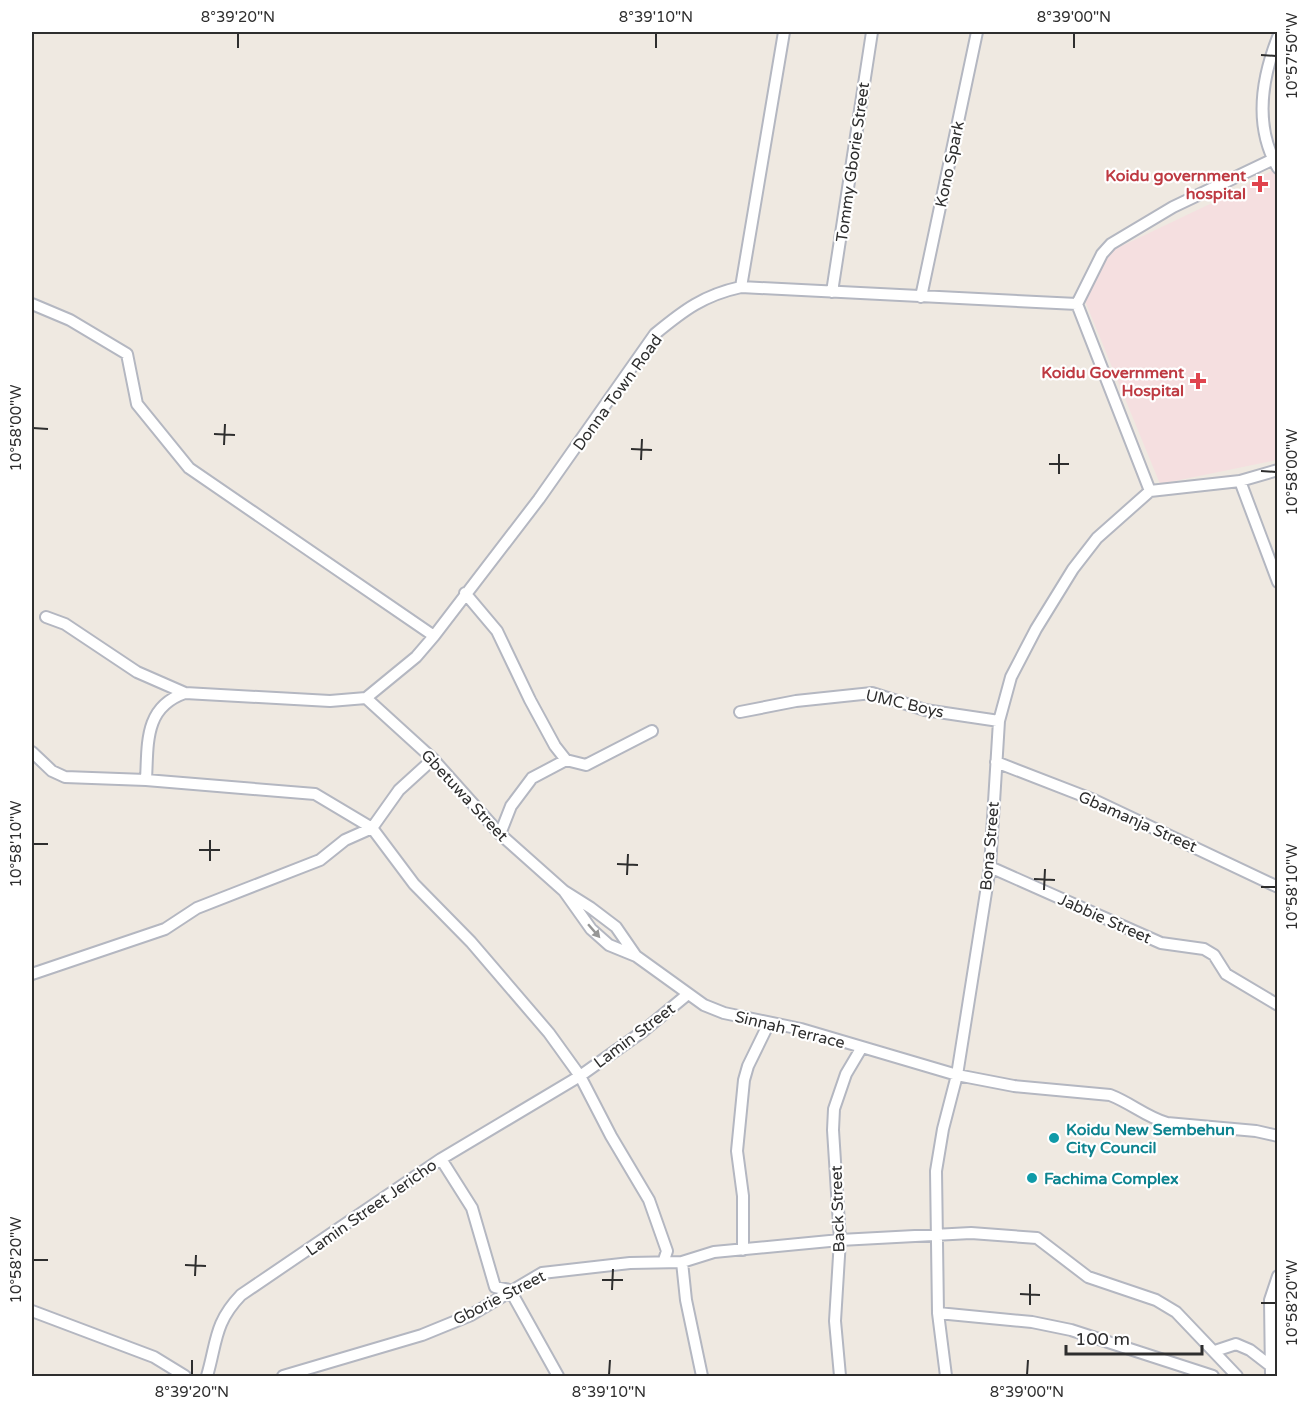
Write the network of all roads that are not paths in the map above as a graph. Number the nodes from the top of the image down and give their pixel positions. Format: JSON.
{"nodes":[{"id":1,"x":784,"y":32,"type":"edge"},
{"id":2,"x":872,"y":32,"type":"edge"},
{"id":3,"x":977,"y":32,"type":"edge"},
{"id":4,"x":1277,"y":34,"type":"edge"},
{"id":5,"x":1276,"y":161,"type":"edge"},
{"id":6,"x":741,"y":287,"type":"junction"},
{"id":7,"x":832,"y":292,"type":"junction"},
{"id":8,"x":921,"y":297,"type":"junction"},
{"id":9,"x":32,"y":304,"type":"edge"},
{"id":10,"x":1077,"y":304,"type":"junction"},
{"id":11,"x":1278,"y":470,"type":"edge"},
{"id":12,"x":1240,"y":482,"type":"junction"},
{"id":13,"x":1150,"y":491,"type":"junction"},
{"id":14,"x":1278,"y":582,"type":"edge"},
{"id":15,"x":465,"y":593,"type":"junction"},
{"id":16,"x":46,"y":617,"type":"dead end"},
{"id":17,"x":434,"y":636,"type":"junction"},
{"id":18,"x":185,"y":693,"type":"junction"},
{"id":19,"x":366,"y":698,"type":"junction"},
{"id":20,"x":740,"y":712,"type":"dead end"},
{"id":21,"x":999,"y":721,"type":"junction"},
{"id":22,"x":652,"y":731,"type":"dead end"},
{"id":23,"x":32,"y":752,"type":"edge"},
{"id":24,"x":433,"y":759,"type":"junction"},
{"id":25,"x":566,"y":760,"type":"junction"},
{"id":26,"x":996,"y":762,"type":"junction"},
{"id":27,"x":146,"y":780,"type":"junction"},
{"id":28,"x":372,"y":828,"type":"junction"},
{"id":29,"x":500,"y":834,"type":"junction"},
{"id":30,"x":990,"y":867,"type":"junction"},
{"id":31,"x":1278,"y":887,"type":"edge"},
{"id":32,"x":564,"y":891,"type":"junction"},
{"id":33,"x":636,"y":956,"type":"junction"},
{"id":34,"x":32,"y":974,"type":"edge"},
{"id":35,"x":688,"y":993,"type":"junction"},
{"id":36,"x":1278,"y":1005,"type":"edge"},
{"id":37,"x":769,"y":1023,"type":"junction"},
{"id":38,"x":862,"y":1047,"type":"junction"},
{"id":39,"x":957,"y":1075,"type":"junction"},
{"id":40,"x":580,"y":1076,"type":"junction"},
{"id":41,"x":1278,"y":1136,"type":"edge"},
{"id":42,"x":441,"y":1159,"type":"junction"},
{"id":43,"x":936,"y":1235,"type":"junction"},
{"id":44,"x":840,"y":1240,"type":"junction"},
{"id":45,"x":743,"y":1250,"type":"junction"},
{"id":46,"x":664,"y":1260,"type":"junction"},
{"id":47,"x":682,"y":1262,"type":"junction"},
{"id":48,"x":1278,"y":1276,"type":"edge"},
{"id":49,"x":510,"y":1290,"type":"junction"},
{"id":50,"x":32,"y":1311,"type":"edge"},
{"id":51,"x":938,"y":1313,"type":"junction"},
{"id":52,"x":1215,"y":1351,"type":"junction"},
{"id":53,"x":1273,"y":1371,"type":"edge"},
{"id":54,"x":185,"y":1377,"type":"edge"},
{"id":55,"x":207,"y":1377,"type":"edge"},
{"id":56,"x":283,"y":1377,"type":"edge"},
{"id":57,"x":558,"y":1377,"type":"edge"},
{"id":58,"x":702,"y":1377,"type":"edge"},
{"id":59,"x":840,"y":1377,"type":"edge"},
{"id":60,"x":946,"y":1377,"type":"edge"},
{"id":61,"x":1213,"y":1377,"type":"edge"},
{"id":62,"x":1237,"y":1377,"type":"edge"}],
"edges":[{"from":1,"to":6,"type":"street"},
{"from":2,"to":7,"type":"street","name":"Tommy Gborie Street"},
{"from":3,"to":8,"type":"street","name":"Kono Spark"},
{"from":4,"to":5,"type":"street"},
{"from":5,"to":10,"type":"street"},
{"from":6,"to":7,"type":"street","name":"Donna Town Road"},
{"from":6,"to":15,"type":"street","name":"Donna Town Road"},
{"from":7,"to":8,"type":"street","name":"Donna Town Road"},
{"from":8,"to":10,"type":"street","name":"Donna Town Road"},
{"from":9,"to":17,"type":"street"},
{"from":10,"to":13,"type":"street"},
{"from":11,"to":12,"type":"street"},
{"from":12,"to":13,"type":"street"},
{"from":12,"to":14,"type":"street"},
{"from":13,"to":21,"type":"street","name":"Bona Street"},
{"from":15,"to":17,"type":"street","name":"Donna Town Road"},
{"from":15,"to":25,"type":"street"},
{"from":16,"to":18,"type":"street"},
{"from":17,"to":19,"type":"street","name":"Donna Town Road"},
{"from":18,"to":19,"type":"street"},
{"from":18,"to":27,"type":"street"},
{"from":19,"to":24,"type":"street","name":"Gbetuwa Street"},
{"from":20,"to":21,"type":"street","name":"UMC Boys"},
{"from":21,"to":26,"type":"street","name":"Bona Street"},
{"from":22,"to":25,"type":"street"},
{"from":23,"to":27,"type":"street"},
{"from":24,"to":28,"type":"street"},
{"from":24,"to":29,"type":"street","name":"Gbetuwa Street"},
{"from":25,"to":29,"type":"street"},
{"from":26,"to":30,"type":"street","name":"Bona Street"},
{"from":26,"to":31,"type":"street","name":"Gbamanja Street"},
{"from":27,"to":28,"type":"street"},
{"from":28,"to":34,"type":"street"},
{"from":28,"to":40,"type":"street"},
{"from":29,"to":32,"type":"street","name":"Gbetuwa Street"},
{"from":30,"to":36,"type":"street","name":"Jabbie Street"},
{"from":30,"to":39,"type":"street","name":"Bona Street"},
{"from":32,"to":33,"type":"street","name":"Sinnah Terrace"},
{"from":32,"to":33,"type":"street","name":"Sinnah Terrace","one_way":true},
{"from":33,"to":35,"type":"street","name":"Sinnah Terrace"},
{"from":35,"to":37,"type":"street","name":"Sinnah Terrace"},
{"from":35,"to":40,"type":"street","name":"Lamin Street"},
{"from":37,"to":38,"type":"street","name":"Sinnah Terrace"},
{"from":37,"to":45,"type":"street"},
{"from":38,"to":39,"type":"street","name":"Sinnah Terrace"},
{"from":38,"to":44,"type":"street","name":"Back Street"},
{"from":39,"to":41,"type":"street","name":"Sinnah Terrace"},
{"from":39,"to":43,"type":"street","name":"Bona Street"},
{"from":40,"to":42,"type":"street","name":"Lamin Street Jericho"},
{"from":40,"to":46,"type":"street"},
{"from":42,"to":49,"type":"street"},
{"from":42,"to":55,"type":"street","name":"Lamin Street Jericho"},
{"from":43,"to":44,"type":"street","name":"Gborie Street"},
{"from":43,"to":51,"type":"street","name":"Bona Street"},
{"from":43,"to":52,"type":"street","name":"Gborie Street"},
{"from":44,"to":45,"type":"street","name":"Gborie Street"},
{"from":44,"to":59,"type":"street","name":"Back Street"},
{"from":45,"to":47,"type":"street","name":"Gborie Street"},
{"from":46,"to":47,"type":"street","name":"Gborie Street"},
{"from":46,"to":49,"type":"street","name":"Gborie Street"},
{"from":47,"to":58,"type":"street"},
{"from":48,"to":53,"type":"street"},
{"from":49,"to":56,"type":"street","name":"Gborie Street"},
{"from":49,"to":57,"type":"street"},
{"from":50,"to":54,"type":"street"},
{"from":51,"to":60,"type":"street","name":"Bona Street"},
{"from":51,"to":61,"type":"street"},
{"from":52,"to":53,"type":"street"},
{"from":52,"to":62,"type":"street","name":"Gborie Street"}]}
